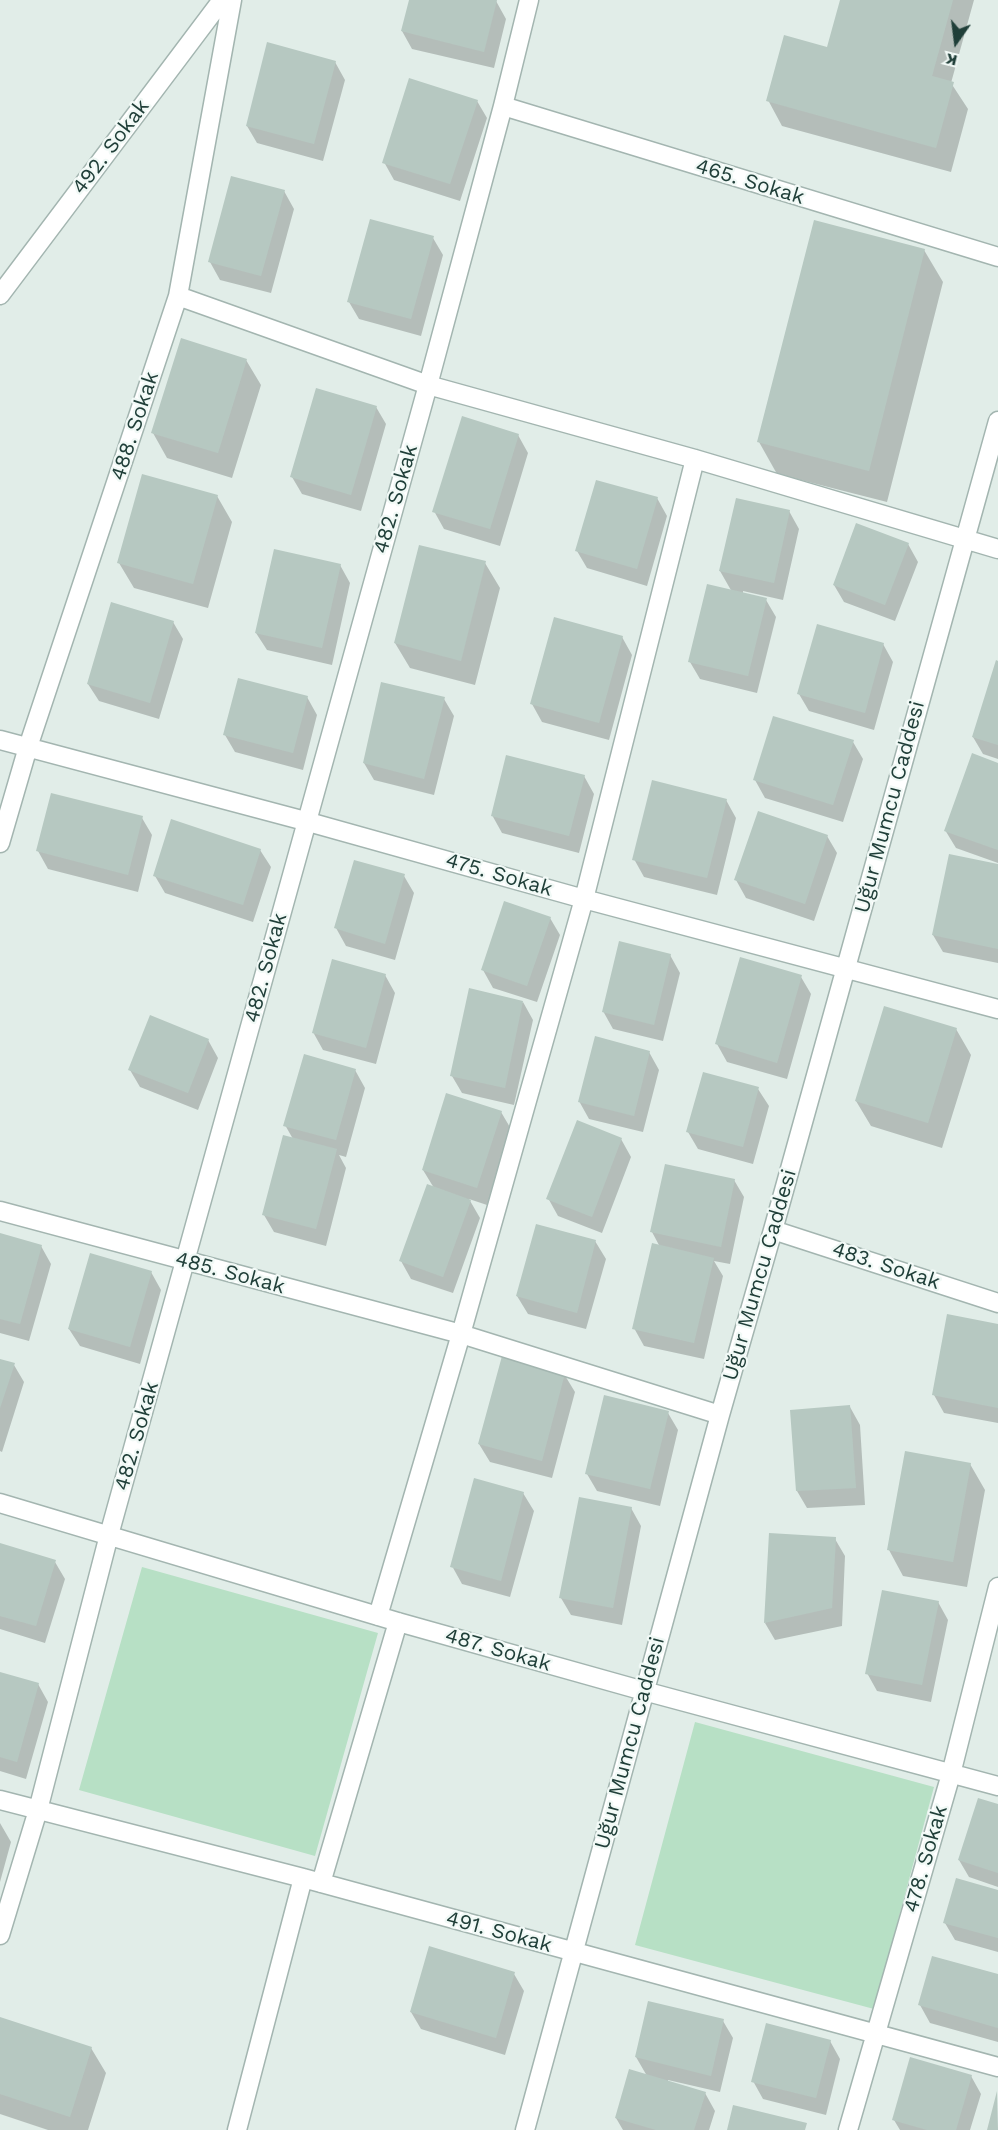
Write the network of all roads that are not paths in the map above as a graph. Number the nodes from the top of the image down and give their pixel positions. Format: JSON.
{"nodes":[{"id":1,"x":222,"y":0,"type":"edge"},
{"id":2,"x":232,"y":0,"type":"edge"},
{"id":3,"x":529,"y":0,"type":"edge"},
{"id":4,"x":503,"y":106,"type":"junction"},
{"id":5,"x":998,"y":257,"type":"edge"},
{"id":6,"x":0,"y":295,"type":"edge"},
{"id":7,"x":178,"y":296,"type":"junction"},
{"id":8,"x":428,"y":385,"type":"junction"},
{"id":9,"x":998,"y":421,"type":"edge"},
{"id":10,"x":695,"y":459,"type":"junction"},
{"id":11,"x":964,"y":540,"type":"junction"},
{"id":12,"x":998,"y":549,"type":"edge"},
{"id":13,"x":0,"y":740,"type":"edge"},
{"id":14,"x":28,"y":747,"type":"junction"},
{"id":15,"x":306,"y":821,"type":"junction"},
{"id":16,"x":0,"y":843,"type":"edge"},
{"id":17,"x":584,"y":898,"type":"junction"},
{"id":18,"x":846,"y":969,"type":"junction"},
{"id":19,"x":998,"y":1010,"type":"edge"},
{"id":20,"x":0,"y":1211,"type":"edge"},
{"id":21,"x":773,"y":1230,"type":"junction"},
{"id":22,"x":185,"y":1262,"type":"junction"},
{"id":23,"x":998,"y":1303,"type":"edge"},
{"id":24,"x":461,"y":1334,"type":"junction"},
{"id":25,"x":720,"y":1415,"type":"junction"},
{"id":26,"x":0,"y":1503,"type":"edge"},
{"id":27,"x":109,"y":1535,"type":"junction"},
{"id":28,"x":998,"y":1587,"type":"edge"},
{"id":29,"x":378,"y":1616,"type":"junction"},
{"id":30,"x":398,"y":1622,"type":"junction"},
{"id":31,"x":644,"y":1691,"type":"junction"},
{"id":32,"x":951,"y":1774,"type":"junction"},
{"id":33,"x":998,"y":1786,"type":"edge"},
{"id":34,"x":0,"y":1800,"type":"edge"},
{"id":35,"x":38,"y":1810,"type":"junction"},
{"id":36,"x":312,"y":1880,"type":"junction"},
{"id":37,"x":0,"y":1935,"type":"edge"},
{"id":38,"x":573,"y":1952,"type":"junction"},
{"id":39,"x":876,"y":2035,"type":"junction"},
{"id":40,"x":998,"y":2067,"type":"edge"},
{"id":41,"x":237,"y":2130,"type":"edge"},
{"id":42,"x":525,"y":2130,"type":"edge"},
{"id":43,"x":848,"y":2130,"type":"edge"}],
"edges":[{"from":1,"to":6,"type":"street","name":"492. Sokak"},
{"from":2,"to":7,"type":"street","name":"488. Sokak"},
{"from":3,"to":4,"type":"street","name":"482. Sokak"},
{"from":4,"to":5,"type":"street","name":"465. Sokak"},
{"from":4,"to":8,"type":"street","name":"482. Sokak"},
{"from":7,"to":8,"type":"street"},
{"from":7,"to":14,"type":"street","name":"488. Sokak"},
{"from":8,"to":10,"type":"street"},
{"from":8,"to":15,"type":"street","name":"482. Sokak"},
{"from":9,"to":11,"type":"street","name":"Uğur Mumcu Caddesi"},
{"from":10,"to":11,"type":"street"},
{"from":10,"to":17,"type":"street"},
{"from":11,"to":12,"type":"street"},
{"from":11,"to":18,"type":"street","name":"Uğur Mumcu Caddesi"},
{"from":13,"to":14,"type":"street","name":"475. Sokak"},
{"from":14,"to":15,"type":"street","name":"475. Sokak"},
{"from":14,"to":16,"type":"street","name":"488. Sokak"},
{"from":15,"to":17,"type":"street","name":"475. Sokak"},
{"from":15,"to":22,"type":"street","name":"482. Sokak"},
{"from":17,"to":18,"type":"street","name":"475. Sokak"},
{"from":17,"to":24,"type":"street"},
{"from":18,"to":19,"type":"street","name":"475. Sokak"},
{"from":18,"to":21,"type":"street","name":"Uğur Mumcu Caddesi"},
{"from":20,"to":22,"type":"street","name":"485. Sokak"},
{"from":21,"to":23,"type":"street","name":"483. Sokak"},
{"from":21,"to":25,"type":"street","name":"Uğur Mumcu Caddesi"},
{"from":22,"to":24,"type":"street","name":"485. Sokak"},
{"from":22,"to":27,"type":"street","name":"482. Sokak"},
{"from":24,"to":25,"type":"street","name":"485. Sokak"},
{"from":24,"to":29,"type":"street"},
{"from":25,"to":31,"type":"street","name":"Uğur Mumcu Caddesi"},
{"from":26,"to":27,"type":"street","name":"487. Sokak"},
{"from":27,"to":29,"type":"street","name":"487. Sokak"},
{"from":27,"to":35,"type":"street","name":"482. Sokak"},
{"from":28,"to":32,"type":"street","name":"478. Sokak"},
{"from":29,"to":30,"type":"street","name":"487. Sokak"},
{"from":30,"to":31,"type":"street","name":"487. Sokak"},
{"from":30,"to":36,"type":"street"},
{"from":31,"to":32,"type":"street","name":"487. Sokak"},
{"from":31,"to":38,"type":"street","name":"Uğur Mumcu Caddesi"},
{"from":32,"to":33,"type":"street","name":"487. Sokak"},
{"from":32,"to":39,"type":"street","name":"478. Sokak"},
{"from":34,"to":35,"type":"street","name":"491. Sokak"},
{"from":35,"to":36,"type":"street","name":"491. Sokak"},
{"from":35,"to":37,"type":"street","name":"482. Sokak"},
{"from":36,"to":38,"type":"street","name":"491. Sokak"},
{"from":36,"to":41,"type":"street"},
{"from":38,"to":39,"type":"street","name":"491. Sokak"},
{"from":38,"to":42,"type":"street","name":"Uğur Mumcu Caddesi"},
{"from":39,"to":40,"type":"street","name":"491. Sokak"},
{"from":39,"to":43,"type":"street","name":"478. Sokak"}]}
